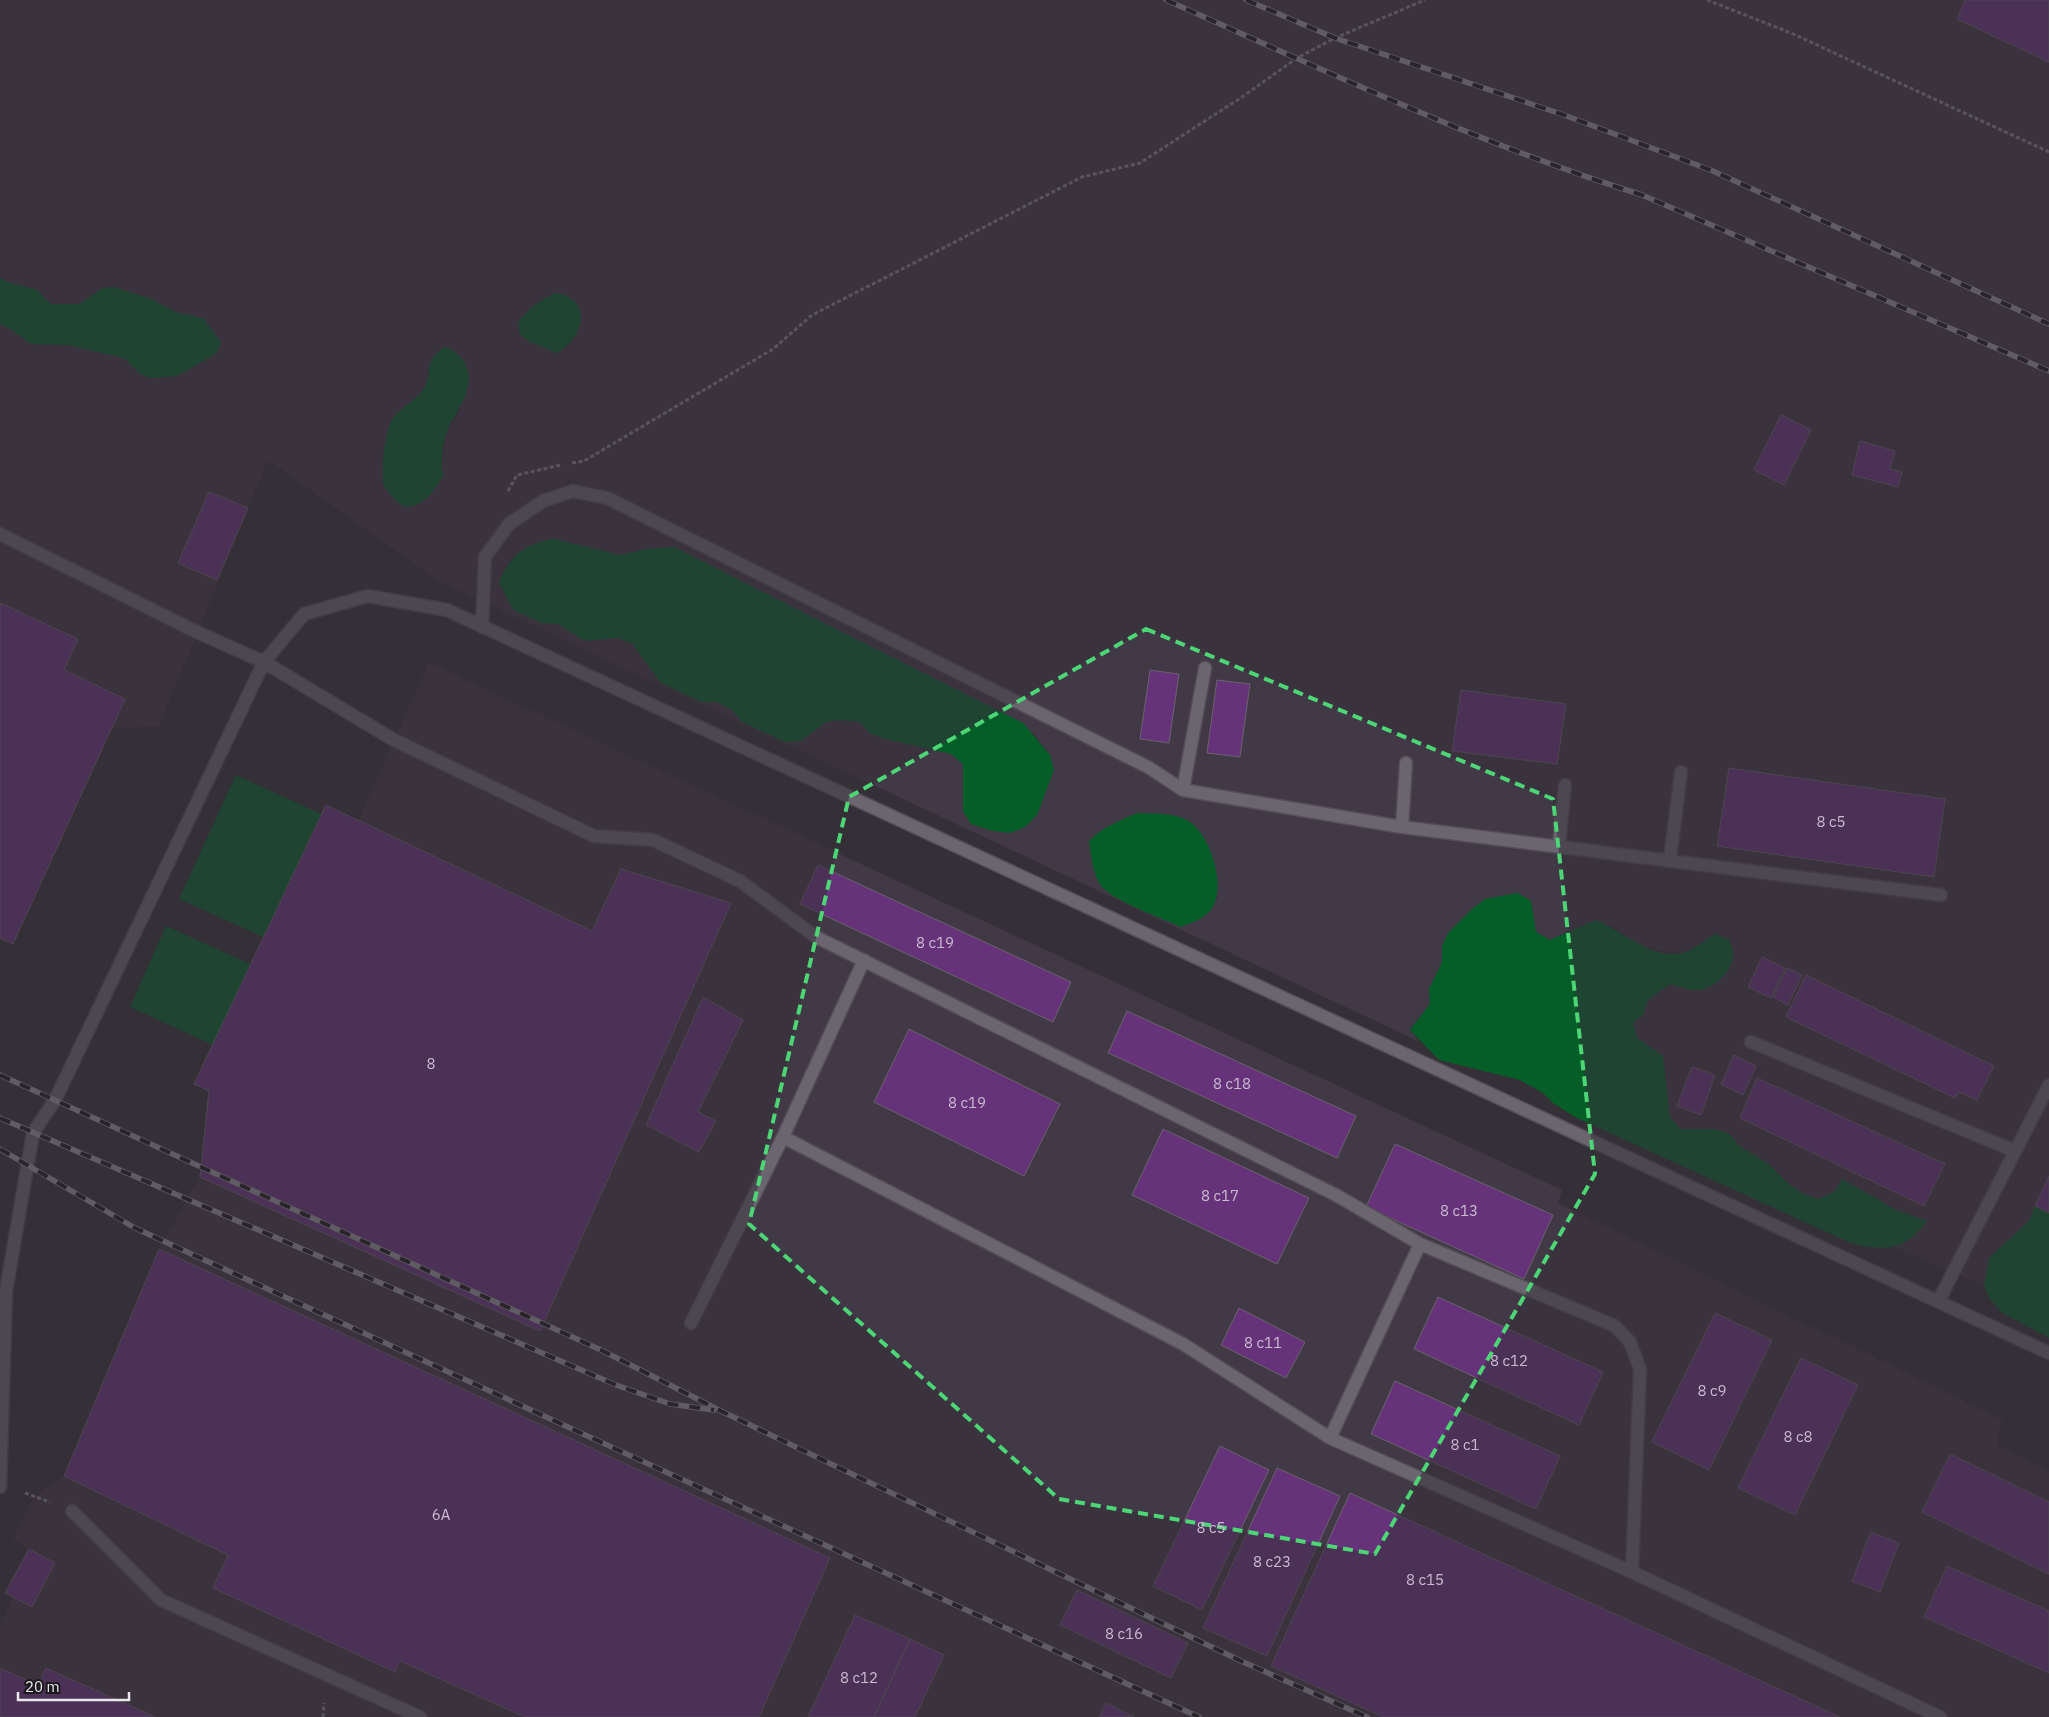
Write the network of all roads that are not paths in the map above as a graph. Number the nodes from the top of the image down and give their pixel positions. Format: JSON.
{"nodes":[{"id":1,"x":0,"y":534,"type":"edge"},
{"id":2,"x":482,"y":627,"type":"junction"},
{"id":3,"x":264,"y":662,"type":"junction"},
{"id":4,"x":1205,"y":668,"type":"dead end"},
{"id":5,"x":1406,"y":763,"type":"dead end"},
{"id":6,"x":1681,"y":772,"type":"dead end"},
{"id":7,"x":1565,"y":785,"type":"dead end"},
{"id":8,"x":1183,"y":790,"type":"junction"},
{"id":9,"x":1402,"y":827,"type":"junction"},
{"id":10,"x":1559,"y":846,"type":"junction"},
{"id":11,"x":1670,"y":859,"type":"junction"},
{"id":12,"x":1941,"y":895,"type":"dead end"},
{"id":13,"x":864,"y":960,"type":"junction"},
{"id":14,"x":1752,"y":1042,"type":"dead end"},
{"id":15,"x":2049,"y":1085,"type":"edge"},
{"id":16,"x":783,"y":1137,"type":"junction"},
{"id":17,"x":2015,"y":1151,"type":"junction"},
{"id":18,"x":1420,"y":1244,"type":"junction"},
{"id":19,"x":1940,"y":1300,"type":"junction"},
{"id":20,"x":691,"y":1323,"type":"dead end"},
{"id":21,"x":2049,"y":1353,"type":"edge"},
{"id":22,"x":1330,"y":1438,"type":"junction"},
{"id":23,"x":0,"y":1486,"type":"edge"},
{"id":24,"x":72,"y":1511,"type":"road end"},
{"id":25,"x":1632,"y":1572,"type":"junction"},
{"id":26,"x":420,"y":1717,"type":"edge"},
{"id":27,"x":1940,"y":1717,"type":"edge"}],
"edges":[{"from":1,"to":3,"type":"street"},
{"from":2,"to":3,"type":"street"},
{"from":2,"to":8,"type":"street"},
{"from":2,"to":19,"type":"street"},
{"from":3,"to":13,"type":"street"},
{"from":3,"to":23,"type":"street"},
{"from":4,"to":8,"type":"street"},
{"from":5,"to":9,"type":"street"},
{"from":6,"to":11,"type":"street"},
{"from":7,"to":10,"type":"street"},
{"from":8,"to":9,"type":"street"},
{"from":9,"to":10,"type":"street"},
{"from":10,"to":11,"type":"street"},
{"from":11,"to":12,"type":"street"},
{"from":13,"to":16,"type":"street"},
{"from":13,"to":18,"type":"street"},
{"from":14,"to":17,"type":"street"},
{"from":15,"to":17,"type":"street"},
{"from":16,"to":20,"type":"street"},
{"from":16,"to":22,"type":"street"},
{"from":17,"to":19,"type":"street"},
{"from":18,"to":22,"type":"street"},
{"from":18,"to":25,"type":"street"},
{"from":19,"to":21,"type":"street"},
{"from":22,"to":25,"type":"street"},
{"from":24,"to":26,"type":"street"},
{"from":25,"to":27,"type":"street"}]}
